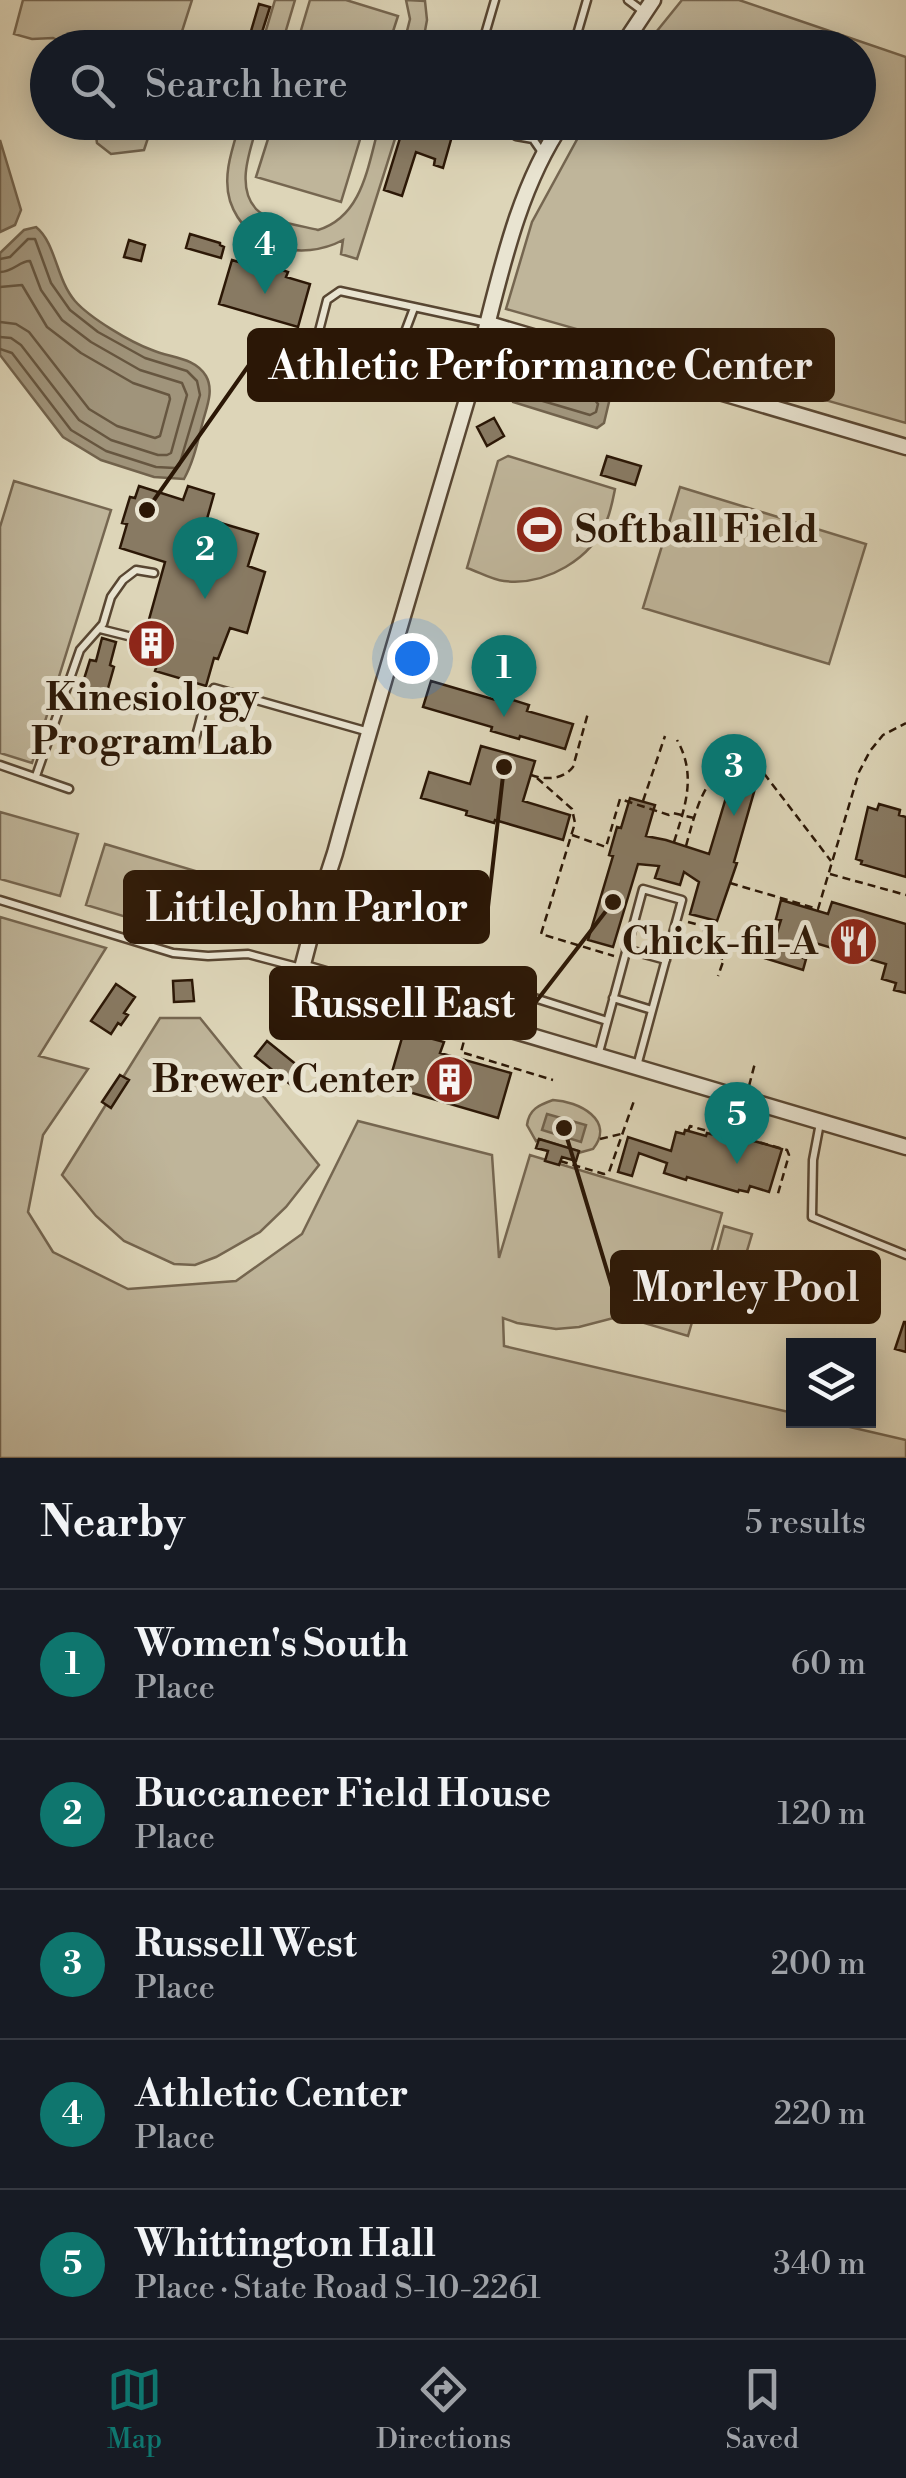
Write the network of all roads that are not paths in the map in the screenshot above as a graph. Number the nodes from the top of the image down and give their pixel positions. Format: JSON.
{"nodes":[{"id":1,"x":495,"y":0,"type":"edge"},
{"id":2,"x":587,"y":0,"type":"edge"},
{"id":3,"x":628,"y":0,"type":"edge"},
{"id":4,"x":649,"y":7,"type":"edge"},
{"id":5,"x":486,"y":30,"type":"edge"},
{"id":6,"x":578,"y":30,"type":"edge"},
{"id":7,"x":633,"y":30,"type":"edge"},
{"id":8,"x":532,"y":140,"type":"edge"},
{"id":9,"x":548,"y":140,"type":"edge"},
{"id":10,"x":554,"y":140,"type":"edge"},
{"id":11,"x":543,"y":160,"type":"junction"},
{"id":12,"x":414,"y":308,"type":"junction"},
{"id":13,"x":489,"y":324,"type":"junction"},
{"id":14,"x":906,"y":447,"type":"edge"},
{"id":15,"x":154,"y":573,"type":"dead end"},
{"id":16,"x":99,"y":629,"type":"junction"},
{"id":17,"x":132,"y":637,"type":"dead end"},
{"id":18,"x":369,"y":732,"type":"junction"},
{"id":19,"x":192,"y":751,"type":"dead end"},
{"id":20,"x":0,"y":765,"type":"edge"},
{"id":21,"x":36,"y":776,"type":"junction"},
{"id":22,"x":69,"y":789,"type":"dead end"},
{"id":23,"x":321,"y":896,"type":"junction"},
{"id":24,"x":0,"y":900,"type":"edge"},
{"id":25,"x":354,"y":907,"type":"dead end"},
{"id":26,"x":626,"y":948,"type":"junction"},
{"id":27,"x":666,"y":960,"type":"junction"},
{"id":28,"x":302,"y":968,"type":"junction"},
{"id":29,"x":506,"y":989,"type":"dead end"},
{"id":30,"x":613,"y":998,"type":"junction"},
{"id":31,"x":652,"y":1010,"type":"junction"},
{"id":32,"x":607,"y":1021,"type":"junction"},
{"id":33,"x":598,"y":1056,"type":"junction"},
{"id":34,"x":637,"y":1067,"type":"junction"},
{"id":35,"x":821,"y":1122,"type":"junction"},
{"id":36,"x":906,"y":1147,"type":"edge"},
{"id":37,"x":906,"y":1255,"type":"edge"}],
"edges":[{"from":1,"to":5,"type":"lane"},
{"from":2,"to":6,"type":"lane"},
{"from":3,"to":4,"type":"lane"},
{"from":4,"to":7,"type":"street"},
{"from":8,"to":11,"type":"lane"},
{"from":9,"to":11,"type":"lane"},
{"from":10,"to":11,"type":"street"},
{"from":11,"to":13,"type":"street"},
{"from":12,"to":12,"type":"lane"},
{"from":12,"to":13,"type":"lane"},
{"from":13,"to":14,"type":"street"},
{"from":13,"to":18,"type":"street"},
{"from":15,"to":16,"type":"lane"},
{"from":16,"to":17,"type":"lane"},
{"from":16,"to":21,"type":"lane"},
{"from":18,"to":19,"type":"lane"},
{"from":18,"to":23,"type":"street"},
{"from":20,"to":21,"type":"lane"},
{"from":21,"to":22,"type":"lane"},
{"from":23,"to":25,"type":"lane"},
{"from":23,"to":28,"type":"street"},
{"from":24,"to":28,"type":"lane"},
{"from":26,"to":27,"type":"lane"},
{"from":26,"to":27,"type":"lane"},
{"from":26,"to":30,"type":"lane"},
{"from":27,"to":31,"type":"lane"},
{"from":28,"to":33,"type":"street"},
{"from":29,"to":32,"type":"lane"},
{"from":30,"to":31,"type":"lane"},
{"from":30,"to":32,"type":"lane"},
{"from":31,"to":34,"type":"lane"},
{"from":32,"to":33,"type":"lane"},
{"from":33,"to":34,"type":"street"},
{"from":34,"to":35,"type":"street"},
{"from":35,"to":36,"type":"street"},
{"from":35,"to":37,"type":"lane"}]}
